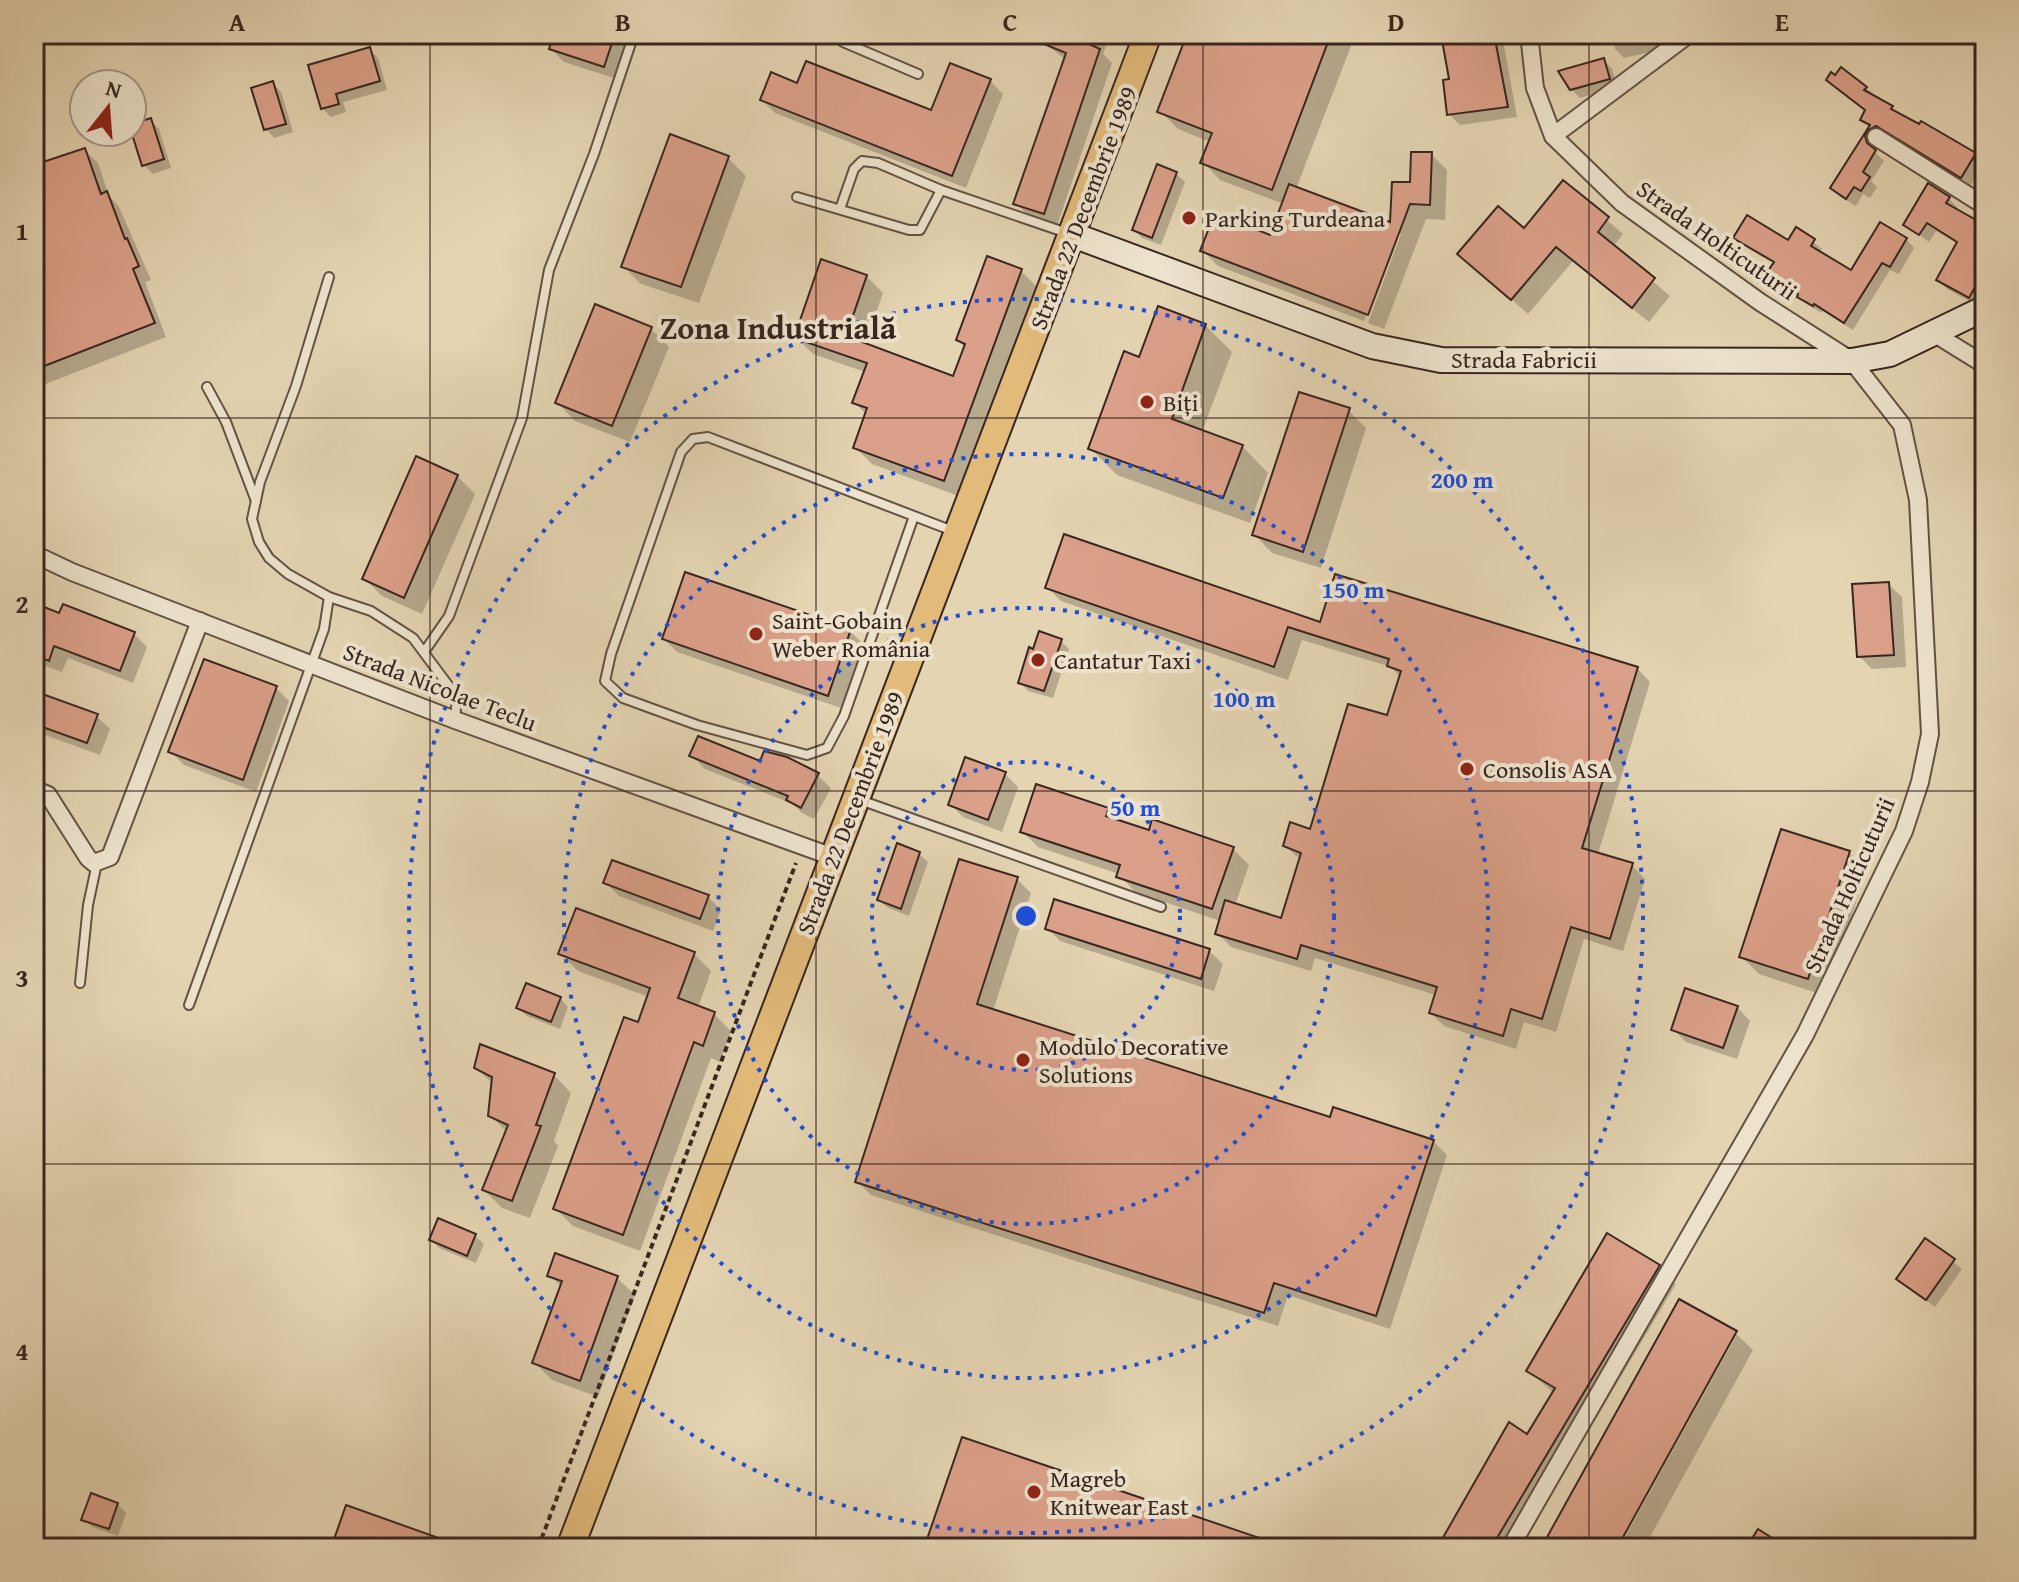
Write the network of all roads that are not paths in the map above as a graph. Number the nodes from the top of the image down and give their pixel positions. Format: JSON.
{"nodes":[{"id":1,"x":634,"y":34,"type":"edge"},
{"id":2,"x":839,"y":34,"type":"edge"},
{"id":3,"x":1148,"y":34,"type":"edge"},
{"id":4,"x":1529,"y":34,"type":"edge"},
{"id":5,"x":1689,"y":34,"type":"edge"},
{"id":6,"x":918,"y":74,"type":"dead end"},
{"id":7,"x":1553,"y":136,"type":"junction"},
{"id":8,"x":1876,"y":137,"type":"dead end"},
{"id":9,"x":941,"y":190,"type":"junction"},
{"id":10,"x":797,"y":197,"type":"dead end"},
{"id":11,"x":1985,"y":206,"type":"edge"},
{"id":12,"x":840,"y":209,"type":"junction"},
{"id":13,"x":1073,"y":235,"type":"junction"},
{"id":14,"x":329,"y":277,"type":"dead end"},
{"id":15,"x":1983,"y":308,"type":"edge"},
{"id":16,"x":1935,"y":334,"type":"junction"},
{"id":17,"x":1852,"y":361,"type":"junction"},
{"id":18,"x":1985,"y":365,"type":"edge"},
{"id":19,"x":207,"y":387,"type":"dead end"},
{"id":20,"x":256,"y":501,"type":"junction"},
{"id":21,"x":914,"y":516,"type":"junction"},
{"id":22,"x":958,"y":533,"type":"junction"},
{"id":23,"x":34,"y":554,"type":"edge"},
{"id":24,"x":329,"y":597,"type":"junction"},
{"id":25,"x":200,"y":621,"type":"junction"},
{"id":26,"x":424,"y":652,"type":"junction"},
{"id":27,"x":312,"y":664,"type":"junction"},
{"id":28,"x":455,"y":720,"type":"junction"},
{"id":29,"x":34,"y":789,"type":"edge"},
{"id":30,"x":856,"y":798,"type":"junction"},
{"id":31,"x":833,"y":857,"type":"junction"},
{"id":32,"x":97,"y":862,"type":"junction"},
{"id":33,"x":1161,"y":907,"type":"dead end"},
{"id":34,"x":80,"y":983,"type":"dead end"},
{"id":35,"x":189,"y":1005,"type":"dead end"},
{"id":36,"x":570,"y":1548,"type":"edge"},
{"id":37,"x":1510,"y":1548,"type":"edge"}],
"edges":[{"from":1,"to":26,"type":"lane"},
{"from":2,"to":6,"type":"lane"},
{"from":3,"to":13,"type":"main road","name":"Strada 22 Decembrie 1989"},
{"from":4,"to":7,"type":"street"},
{"from":5,"to":7,"type":"street"},
{"from":7,"to":17,"type":"street","name":"Strada Holticuturii"},
{"from":8,"to":11,"type":"street"},
{"from":9,"to":12,"type":"lane"},
{"from":9,"to":12,"type":"lane"},
{"from":9,"to":13,"type":"lane"},
{"from":10,"to":12,"type":"lane"},
{"from":13,"to":17,"type":"street","name":"Strada Fabricii"},
{"from":13,"to":22,"type":"main road","name":"Strada 22 Decembrie 1989"},
{"from":14,"to":20,"type":"lane"},
{"from":15,"to":16,"type":"street","name":"Strada Fabricii"},
{"from":16,"to":17,"type":"street","name":"Strada Fabricii"},
{"from":16,"to":18,"type":"street"},
{"from":17,"to":37,"type":"street","name":"Strada Holticuturii"},
{"from":19,"to":20,"type":"lane"},
{"from":20,"to":24,"type":"lane"},
{"from":21,"to":21,"type":"lane"},
{"from":21,"to":22,"type":"lane"},
{"from":22,"to":30,"type":"main road","name":"Strada 22 Decembrie 1989"},
{"from":23,"to":25,"type":"street","name":"Strada Nicolae Teclu"},
{"from":24,"to":26,"type":"lane"},
{"from":24,"to":27,"type":"lane"},
{"from":25,"to":27,"type":"street","name":"Strada Nicolae Teclu"},
{"from":25,"to":32,"type":"street"},
{"from":26,"to":28,"type":"lane"},
{"from":27,"to":28,"type":"street","name":"Strada Nicolae Teclu"},
{"from":27,"to":35,"type":"lane"},
{"from":28,"to":31,"type":"street","name":"Strada Nicolae Teclu"},
{"from":29,"to":32,"type":"street"},
{"from":30,"to":31,"type":"main road","name":"Strada 22 Decembrie 1989"},
{"from":30,"to":33,"type":"lane"},
{"from":31,"to":36,"type":"main road","name":"Strada 22 Decembrie 1989"},
{"from":32,"to":34,"type":"lane"}]}
